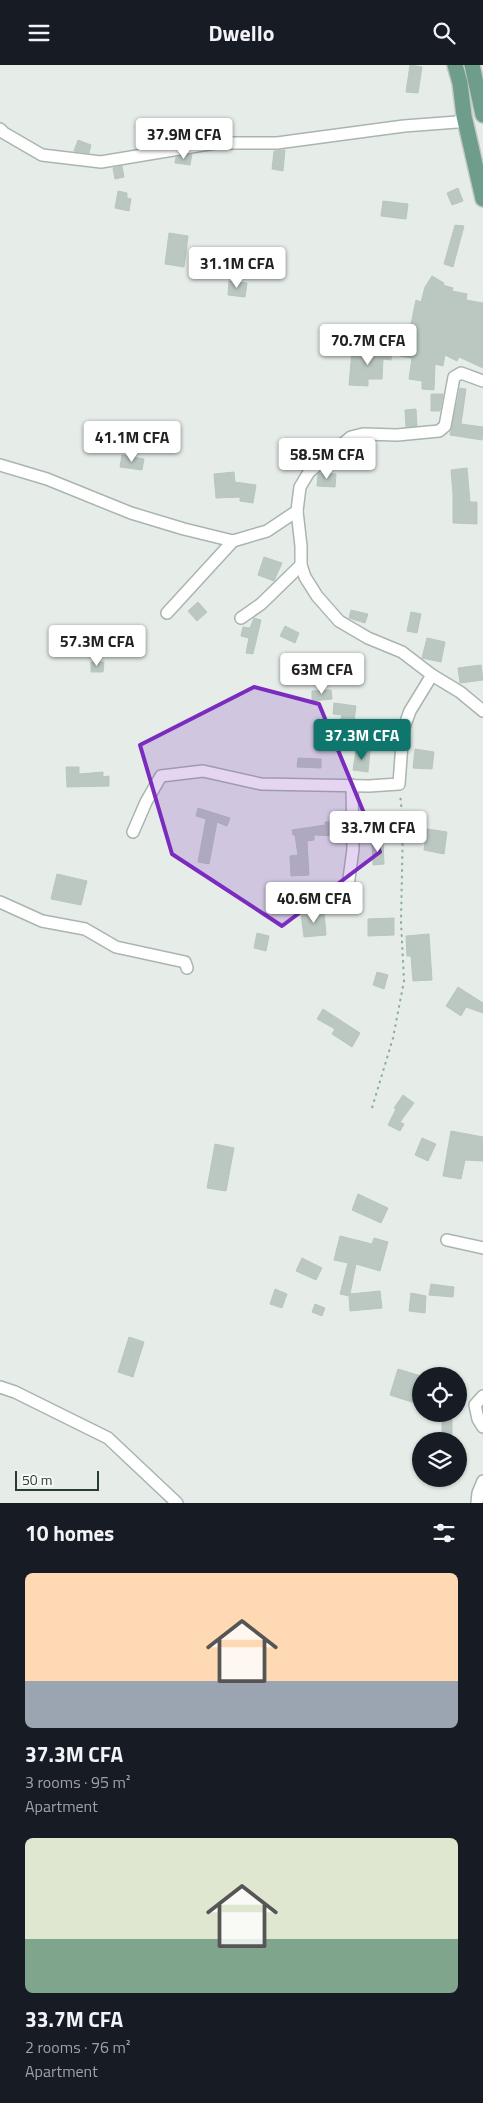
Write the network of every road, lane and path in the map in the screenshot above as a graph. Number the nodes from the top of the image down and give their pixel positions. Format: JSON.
{"nodes":[{"id":1,"x":456,"y":65,"type":"edge"},
{"id":2,"x":472,"y":65,"type":"edge"},
{"id":3,"x":483,"y":115,"type":"edge"},
{"id":4,"x":464,"y":116,"type":"junction"},
{"id":5,"x":0,"y":129,"type":"edge"},
{"id":6,"x":483,"y":199,"type":"edge"},
{"id":7,"x":483,"y":381,"type":"edge"},
{"id":8,"x":0,"y":465,"type":"edge"},
{"id":9,"x":296,"y":511,"type":"junction"},
{"id":10,"x":233,"y":541,"type":"junction"},
{"id":11,"x":301,"y":565,"type":"junction"},
{"id":12,"x":167,"y":613,"type":"dead end"},
{"id":13,"x":241,"y":618,"type":"dead end"},
{"id":14,"x":432,"y":675,"type":"junction"},
{"id":15,"x":483,"y":711,"type":"edge"},
{"id":16,"x":399,"y":784,"type":"junction"},
{"id":17,"x":352,"y":785,"type":"junction"},
{"id":18,"x":133,"y":831,"type":"dead end"},
{"id":19,"x":346,"y":901,"type":"dead end"},
{"id":20,"x":0,"y":902,"type":"edge"},
{"id":21,"x":187,"y":968,"type":"dead end"},
{"id":22,"x":372,"y":1108,"type":"dead end"},
{"id":23,"x":447,"y":1240,"type":"dead end"},
{"id":24,"x":483,"y":1247,"type":"edge"},
{"id":25,"x":0,"y":1387,"type":"edge"},
{"id":26,"x":483,"y":1396,"type":"edge"},
{"id":27,"x":483,"y":1427,"type":"edge"},
{"id":28,"x":483,"y":1481,"type":"edge"},
{"id":29,"x":177,"y":1503,"type":"edge"},
{"id":30,"x":477,"y":1503,"type":"edge"}],
"edges":[{"from":1,"to":4,"type":"main road"},
{"from":2,"to":3,"type":"main road"},
{"from":4,"to":5,"type":"street"},
{"from":4,"to":6,"type":"main road"},
{"from":7,"to":9,"type":"street"},
{"from":8,"to":10,"type":"street"},
{"from":9,"to":10,"type":"street"},
{"from":9,"to":11,"type":"street"},
{"from":10,"to":12,"type":"street"},
{"from":11,"to":13,"type":"street"},
{"from":11,"to":14,"type":"street"},
{"from":14,"to":15,"type":"street"},
{"from":14,"to":16,"type":"street"},
{"from":16,"to":17,"type":"street"},
{"from":16,"to":22,"type":"path"},
{"from":17,"to":18,"type":"street"},
{"from":17,"to":19,"type":"street"},
{"from":20,"to":21,"type":"street"},
{"from":23,"to":24,"type":"street"},
{"from":25,"to":29,"type":"street"},
{"from":26,"to":27,"type":"street"},
{"from":28,"to":30,"type":"street"}]}
